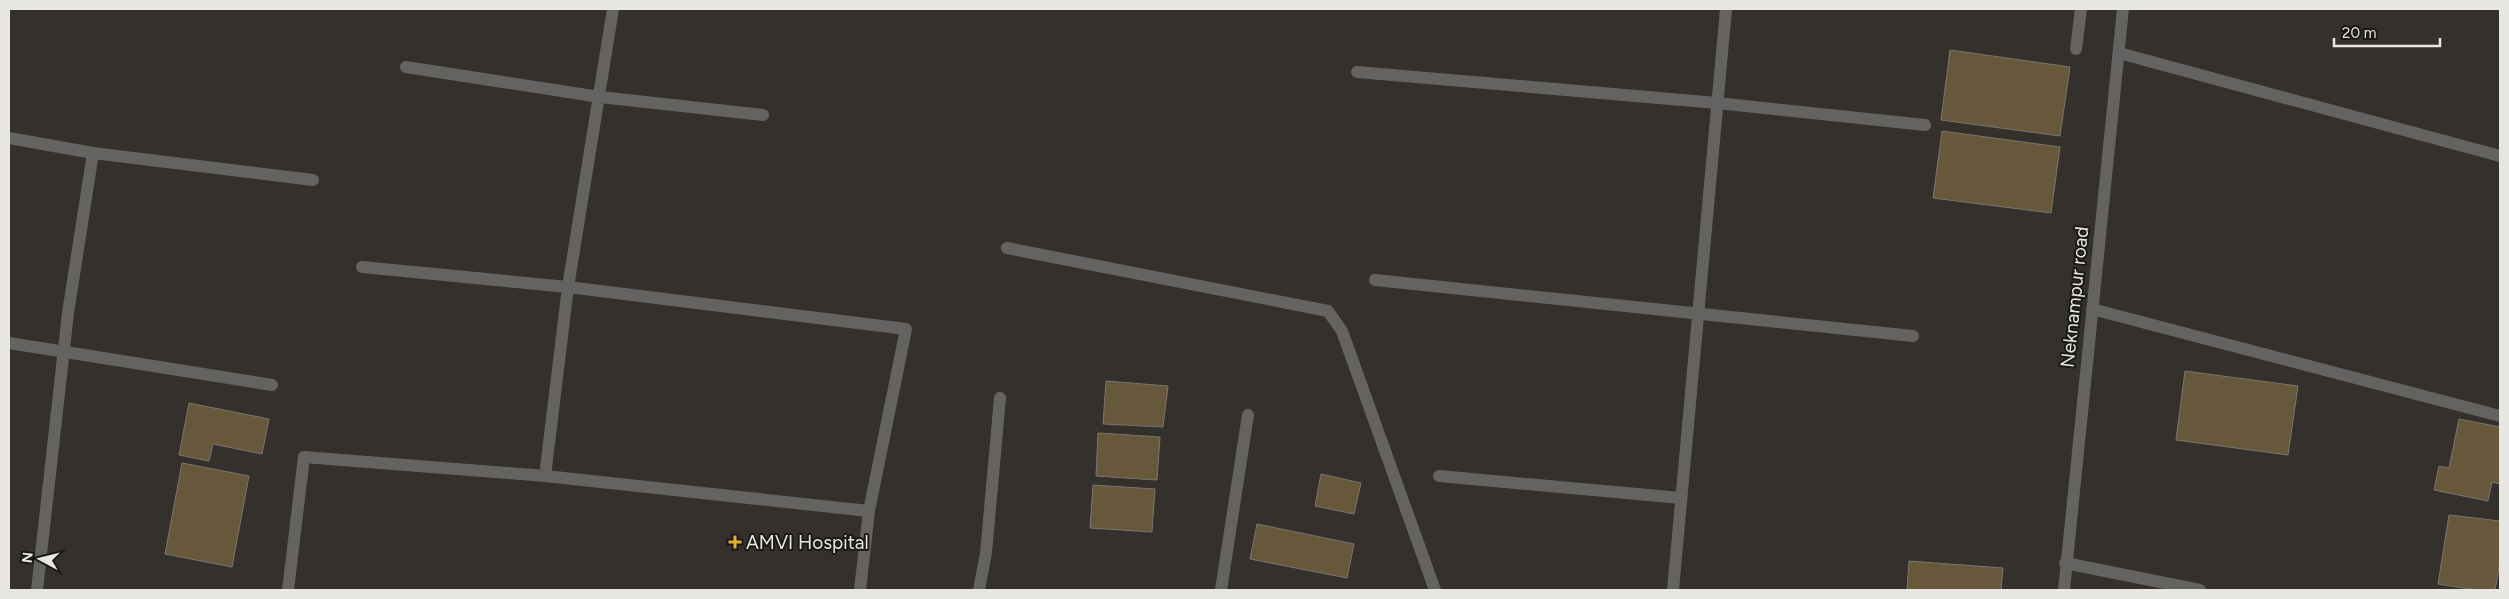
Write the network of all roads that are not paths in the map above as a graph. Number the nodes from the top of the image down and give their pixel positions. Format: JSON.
{"nodes":[{"id":1,"x":614,"y":9,"type":"edge"},
{"id":2,"x":1726,"y":9,"type":"edge"},
{"id":3,"x":2081,"y":9,"type":"edge"},
{"id":4,"x":2123,"y":9,"type":"edge"},
{"id":5,"x":2076,"y":49,"type":"dead end"},
{"id":6,"x":2119,"y":53,"type":"junction"},
{"id":7,"x":406,"y":67,"type":"dead end"},
{"id":8,"x":1357,"y":72,"type":"dead end"},
{"id":9,"x":600,"y":97,"type":"junction"},
{"id":10,"x":1717,"y":103,"type":"junction"},
{"id":11,"x":763,"y":115,"type":"dead end"},
{"id":12,"x":1925,"y":125,"type":"dead end"},
{"id":13,"x":9,"y":138,"type":"edge"},
{"id":14,"x":93,"y":153,"type":"junction"},
{"id":15,"x":2500,"y":156,"type":"edge"},
{"id":16,"x":313,"y":180,"type":"dead end"},
{"id":17,"x":1007,"y":248,"type":"dead end"},
{"id":18,"x":362,"y":267,"type":"dead end"},
{"id":19,"x":1375,"y":280,"type":"dead end"},
{"id":20,"x":568,"y":287,"type":"junction"},
{"id":21,"x":2092,"y":309,"type":"junction"},
{"id":22,"x":1698,"y":312,"type":"junction"},
{"id":23,"x":1913,"y":336,"type":"dead end"},
{"id":24,"x":9,"y":343,"type":"edge"},
{"id":25,"x":63,"y":352,"type":"junction"},
{"id":26,"x":272,"y":385,"type":"dead end"},
{"id":27,"x":1000,"y":398,"type":"dead end"},
{"id":28,"x":1248,"y":415,"type":"dead end"},
{"id":29,"x":2500,"y":416,"type":"edge"},
{"id":30,"x":546,"y":476,"type":"junction"},
{"id":31,"x":1439,"y":476,"type":"dead end"},
{"id":32,"x":1681,"y":498,"type":"junction"},
{"id":33,"x":870,"y":511,"type":"junction"},
{"id":34,"x":2065,"y":563,"type":"junction"},
{"id":35,"x":37,"y":590,"type":"edge"},
{"id":36,"x":288,"y":590,"type":"edge"},
{"id":37,"x":860,"y":590,"type":"edge"},
{"id":38,"x":979,"y":590,"type":"edge"},
{"id":39,"x":1221,"y":590,"type":"edge"},
{"id":40,"x":1435,"y":590,"type":"edge"},
{"id":41,"x":1673,"y":590,"type":"edge"},
{"id":42,"x":2064,"y":590,"type":"edge"},
{"id":43,"x":2200,"y":590,"type":"edge"}],
"edges":[{"from":1,"to":9,"type":"street"},
{"from":2,"to":10,"type":"street"},
{"from":3,"to":5,"type":"street"},
{"from":4,"to":6,"type":"street","name":"Neknampur road"},
{"from":6,"to":15,"type":"street"},
{"from":6,"to":21,"type":"street","name":"Neknampur road"},
{"from":7,"to":9,"type":"street"},
{"from":8,"to":10,"type":"street"},
{"from":9,"to":11,"type":"street"},
{"from":9,"to":20,"type":"street"},
{"from":10,"to":12,"type":"street"},
{"from":10,"to":22,"type":"street"},
{"from":13,"to":14,"type":"street"},
{"from":14,"to":16,"type":"street"},
{"from":14,"to":25,"type":"street"},
{"from":17,"to":40,"type":"street"},
{"from":18,"to":20,"type":"street"},
{"from":19,"to":22,"type":"street"},
{"from":20,"to":30,"type":"street"},
{"from":20,"to":33,"type":"street"},
{"from":21,"to":29,"type":"street"},
{"from":21,"to":34,"type":"street","name":"Neknampur road"},
{"from":22,"to":23,"type":"street"},
{"from":22,"to":32,"type":"street"},
{"from":24,"to":25,"type":"street"},
{"from":25,"to":26,"type":"street"},
{"from":25,"to":35,"type":"street"},
{"from":27,"to":38,"type":"street"},
{"from":28,"to":39,"type":"street"},
{"from":30,"to":33,"type":"street"},
{"from":30,"to":36,"type":"street"},
{"from":31,"to":32,"type":"street"},
{"from":32,"to":41,"type":"street"},
{"from":33,"to":37,"type":"street"},
{"from":34,"to":42,"type":"street","name":"Neknampur road"},
{"from":34,"to":43,"type":"street"}]}
